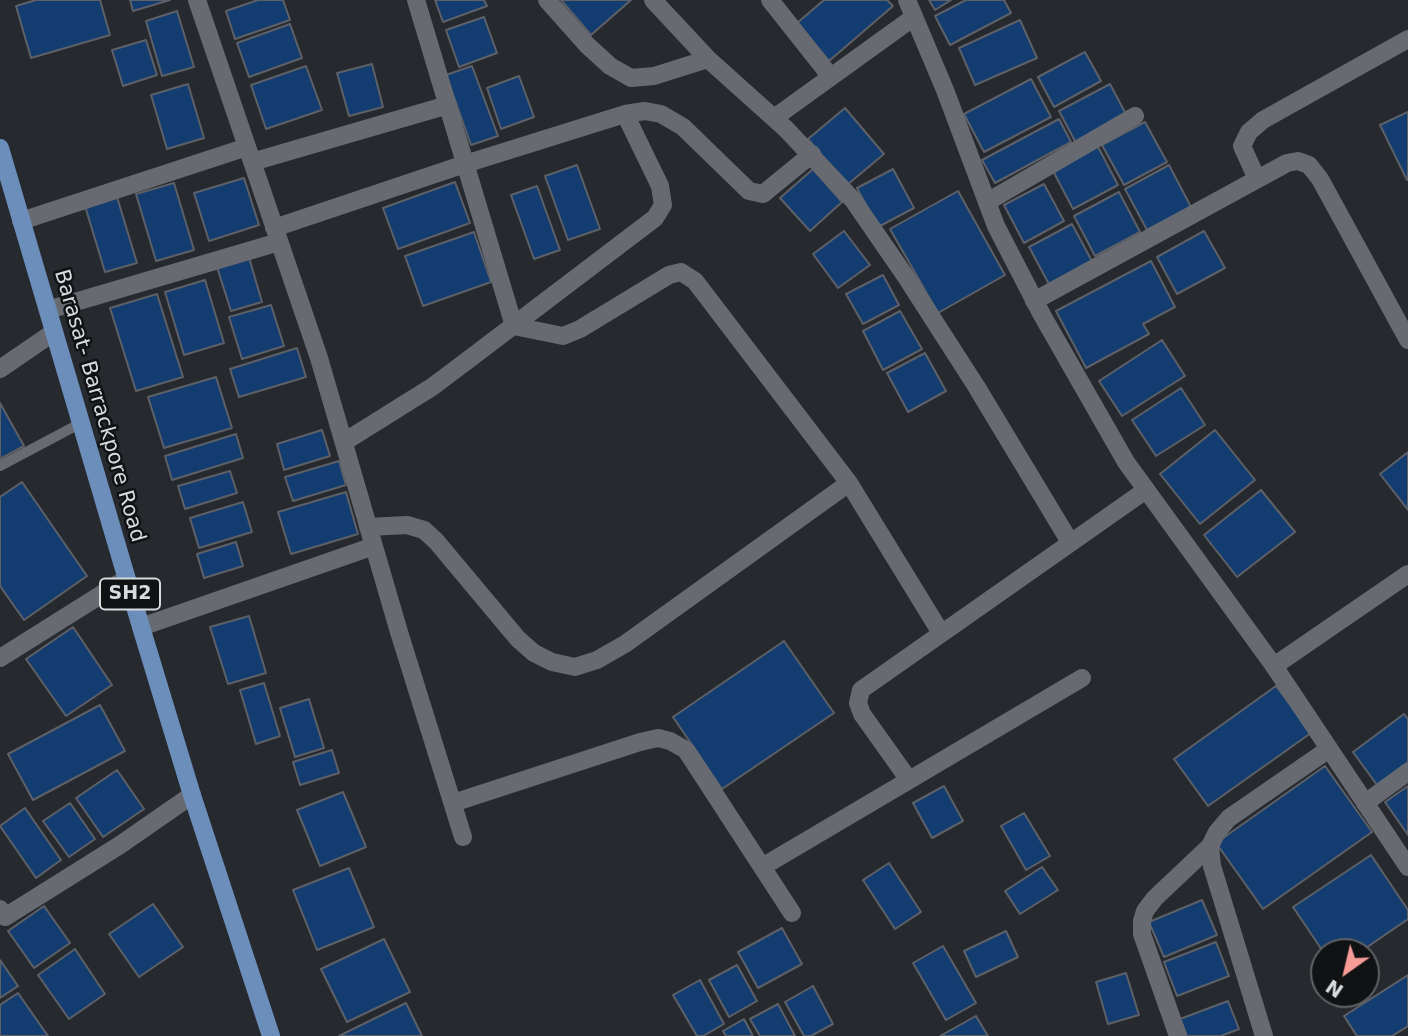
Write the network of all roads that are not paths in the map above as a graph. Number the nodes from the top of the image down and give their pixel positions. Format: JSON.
{"nodes":[{"id":1,"x":197,"y":0,"type":"edge"},
{"id":2,"x":416,"y":0,"type":"edge"},
{"id":3,"x":547,"y":0,"type":"edge"},
{"id":4,"x":653,"y":0,"type":"edge"},
{"id":5,"x":770,"y":0,"type":"edge"},
{"id":6,"x":911,"y":8,"type":"edge"},
{"id":7,"x":1408,"y":40,"type":"edge"},
{"id":8,"x":708,"y":59,"type":"junction"},
{"id":9,"x":831,"y":77,"type":"junction"},
{"id":10,"x":448,"y":105,"type":"junction"},
{"id":11,"x":625,"y":114,"type":"junction"},
{"id":12,"x":1135,"y":116,"type":"dead end"},
{"id":13,"x":774,"y":118,"type":"junction"},
{"id":14,"x":0,"y":148,"type":"edge"},
{"id":15,"x":812,"y":154,"type":"junction"},
{"id":16,"x":249,"y":155,"type":"junction"},
{"id":17,"x":465,"y":164,"type":"junction"},
{"id":18,"x":1257,"y":179,"type":"junction"},
{"id":19,"x":987,"y":202,"type":"junction"},
{"id":20,"x":21,"y":221,"type":"junction"},
{"id":21,"x":277,"y":235,"type":"junction"},
{"id":22,"x":1034,"y":301,"type":"junction"},
{"id":23,"x":48,"y":310,"type":"junction"},
{"id":24,"x":514,"y":326,"type":"junction"},
{"id":25,"x":54,"y":332,"type":"junction"},
{"id":26,"x":1408,"y":340,"type":"edge"},
{"id":27,"x":0,"y":369,"type":"edge"},
{"id":28,"x":81,"y":423,"type":"junction"},
{"id":29,"x":344,"y":442,"type":"junction"},
{"id":30,"x":0,"y":466,"type":"edge"},
{"id":31,"x":849,"y":483,"type":"junction"},
{"id":32,"x":1146,"y":490,"type":"junction"},
{"id":33,"x":368,"y":527,"type":"junction"},
{"id":34,"x":1070,"y":542,"type":"junction"},
{"id":35,"x":374,"y":546,"type":"junction"},
{"id":36,"x":1408,"y":574,"type":"edge"},
{"id":37,"x":126,"y":579,"type":"junction"},
{"id":38,"x":141,"y":627,"type":"junction"},
{"id":39,"x":941,"y":632,"type":"junction"},
{"id":40,"x":0,"y":658,"type":"edge"},
{"id":41,"x":1274,"y":666,"type":"junction"},
{"id":42,"x":1082,"y":678,"type":"dead end"},
{"id":43,"x":1329,"y":749,"type":"junction"},
{"id":44,"x":1408,"y":772,"type":"edge"},
{"id":45,"x":909,"y":780,"type":"junction"},
{"id":46,"x":192,"y":795,"type":"junction"},
{"id":47,"x":453,"y":803,"type":"junction"},
{"id":48,"x":1365,"y":803,"type":"junction"},
{"id":49,"x":463,"y":837,"type":"dead end"},
{"id":50,"x":1210,"y":846,"type":"junction"},
{"id":51,"x":762,"y":867,"type":"junction"},
{"id":52,"x":1408,"y":867,"type":"edge"},
{"id":53,"x":792,"y":913,"type":"dead end"},
{"id":54,"x":2,"y":915,"type":"edge"},
{"id":55,"x":271,"y":1036,"type":"edge"},
{"id":56,"x":1178,"y":1036,"type":"edge"},
{"id":57,"x":1264,"y":1036,"type":"edge"}],
"edges":[{"from":1,"to":16,"type":"street"},
{"from":2,"to":10,"type":"street"},
{"from":3,"to":8,"type":"street"},
{"from":4,"to":8,"type":"street"},
{"from":5,"to":9,"type":"street"},
{"from":6,"to":9,"type":"street"},
{"from":6,"to":19,"type":"street"},
{"from":7,"to":18,"type":"street"},
{"from":8,"to":13,"type":"street"},
{"from":9,"to":13,"type":"street"},
{"from":10,"to":16,"type":"street"},
{"from":10,"to":17,"type":"street"},
{"from":11,"to":15,"type":"street"},
{"from":11,"to":17,"type":"street"},
{"from":11,"to":24,"type":"street"},
{"from":12,"to":19,"type":"street"},
{"from":13,"to":15,"type":"street"},
{"from":14,"to":20,"type":"main road","name":"Barasat- Barrackpore Road","number":"SH2"},
{"from":15,"to":34,"type":"street"},
{"from":16,"to":20,"type":"street"},
{"from":16,"to":21,"type":"street"},
{"from":17,"to":21,"type":"street"},
{"from":17,"to":24,"type":"street"},
{"from":18,"to":22,"type":"street"},
{"from":18,"to":26,"type":"street"},
{"from":19,"to":22,"type":"street"},
{"from":20,"to":23,"type":"main road","name":"Barasat- Barrackpore Road","number":"SH2"},
{"from":21,"to":23,"type":"street"},
{"from":21,"to":29,"type":"street"},
{"from":22,"to":32,"type":"street"},
{"from":23,"to":25,"type":"main road","name":"Barasat- Barrackpore Road","number":"SH2"},
{"from":24,"to":29,"type":"street"},
{"from":24,"to":31,"type":"street"},
{"from":25,"to":27,"type":"street"},
{"from":25,"to":28,"type":"main road","name":"Barasat- Barrackpore Road","number":"SH2"},
{"from":28,"to":30,"type":"lane"},
{"from":28,"to":37,"type":"main road","name":"Barasat- Barrackpore Road","number":"SH2"},
{"from":29,"to":33,"type":"street"},
{"from":31,"to":33,"type":"street"},
{"from":31,"to":39,"type":"street"},
{"from":32,"to":34,"type":"street"},
{"from":32,"to":41,"type":"street"},
{"from":33,"to":35,"type":"street"},
{"from":34,"to":39,"type":"street"},
{"from":35,"to":38,"type":"street"},
{"from":35,"to":47,"type":"street"},
{"from":36,"to":41,"type":"street"},
{"from":37,"to":38,"type":"main road","name":"Barasat- Barrackpore Road","number":"SH2"},
{"from":37,"to":40,"type":"street"},
{"from":38,"to":46,"type":"main road","name":"Barasat- Barrackpore Road","number":"SH2"},
{"from":39,"to":45,"type":"street"},
{"from":41,"to":43,"type":"street"},
{"from":42,"to":45,"type":"street"},
{"from":43,"to":48,"type":"street"},
{"from":43,"to":50,"type":"street"},
{"from":44,"to":48,"type":"street"},
{"from":45,"to":51,"type":"street"},
{"from":46,"to":54,"type":"street"},
{"from":46,"to":55,"type":"main road","name":"Barasat- Barrackpore Road","number":"SH2"},
{"from":47,"to":49,"type":"street"},
{"from":47,"to":51,"type":"street"},
{"from":48,"to":52,"type":"street"},
{"from":50,"to":56,"type":"street"},
{"from":50,"to":57,"type":"street"},
{"from":51,"to":53,"type":"street"}]}
